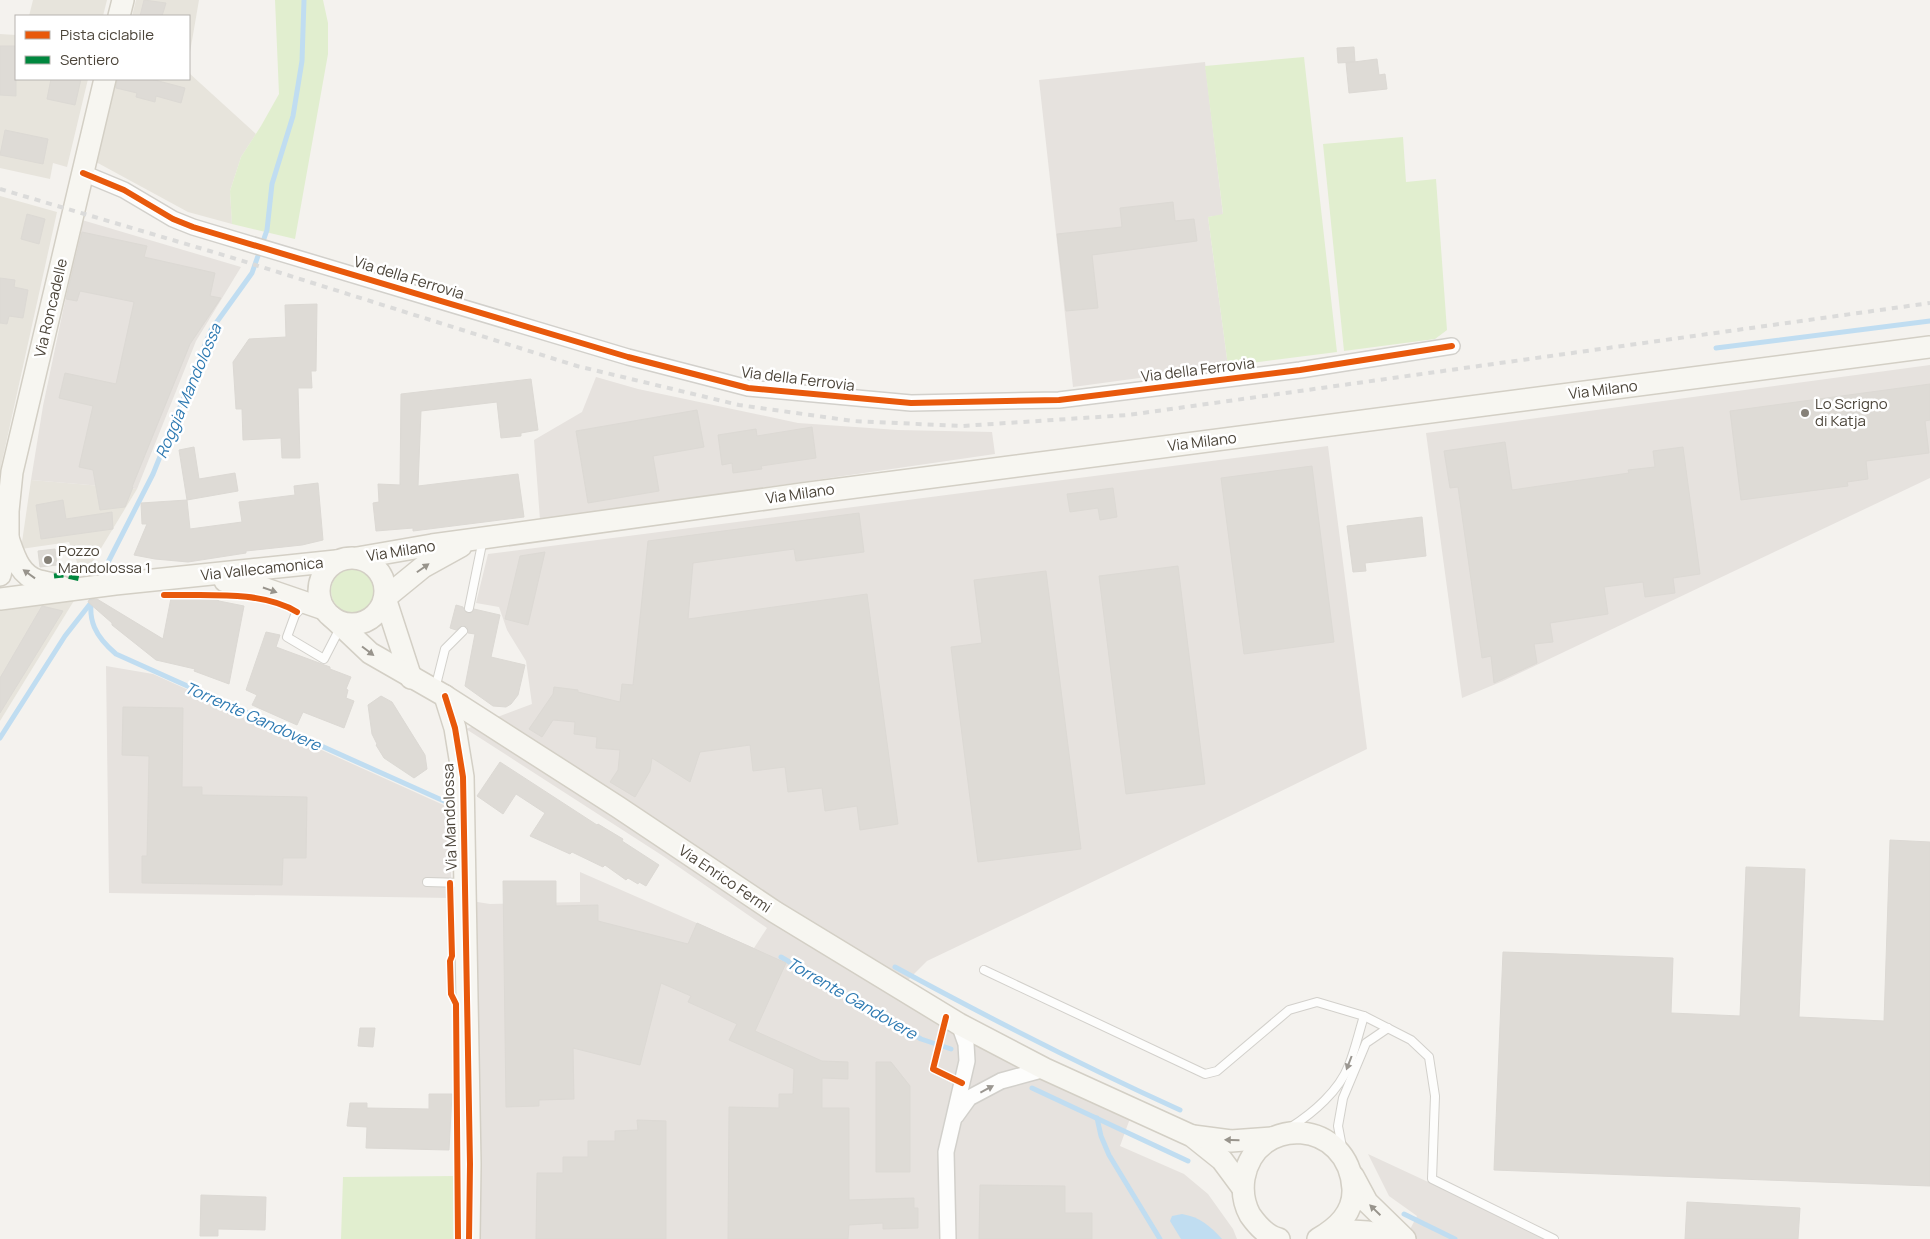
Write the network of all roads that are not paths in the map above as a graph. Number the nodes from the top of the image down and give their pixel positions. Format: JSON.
{"nodes":[{"id":1,"x":123,"y":0,"type":"edge"},
{"id":2,"x":119,"y":15,"type":"edge"},
{"id":3,"x":105,"y":80,"type":"edge"},
{"id":4,"x":83,"y":173,"type":"junction"},
{"id":5,"x":1452,"y":346,"type":"dead end"},
{"id":6,"x":1930,"y":347,"type":"edge"},
{"id":7,"x":8,"y":538,"type":"junction"},
{"id":8,"x":478,"y":540,"type":"junction"},
{"id":9,"x":358,"y":558,"type":"junction"},
{"id":10,"x":336,"y":562,"type":"junction"},
{"id":11,"x":0,"y":575,"type":"edge"},
{"id":12,"x":187,"y":577,"type":"junction"},
{"id":13,"x":75,"y":589,"type":"junction"},
{"id":14,"x":385,"y":598,"type":"junction"},
{"id":15,"x":0,"y":599,"type":"edge"},
{"id":16,"x":469,"y":608,"type":"dead end"},
{"id":17,"x":326,"y":614,"type":"junction"},
{"id":18,"x":463,"y":631,"type":"dead end"},
{"id":19,"x":411,"y":678,"type":"junction"},
{"id":20,"x":440,"y":693,"type":"junction"},
{"id":21,"x":465,"y":873,"type":"junction"},
{"id":22,"x":427,"y":882,"type":"dead end"},
{"id":23,"x":984,"y":970,"type":"dead end"},
{"id":24,"x":1364,"y":1016,"type":"junction"},
{"id":25,"x":959,"y":1024,"type":"junction"},
{"id":26,"x":1388,"y":1028,"type":"junction"},
{"id":27,"x":1045,"y":1069,"type":"junction"},
{"id":28,"x":952,"y":1121,"type":"junction"},
{"id":29,"x":1192,"y":1136,"type":"junction"},
{"id":30,"x":1272,"y":1138,"type":"junction"},
{"id":31,"x":1348,"y":1165,"type":"junction"},
{"id":32,"x":1242,"y":1187,"type":"junction"},
{"id":33,"x":1260,"y":1232,"type":"edge"},
{"id":34,"x":1326,"y":1234,"type":"edge"},
{"id":35,"x":469,"y":1239,"type":"edge"},
{"id":36,"x":948,"y":1239,"type":"edge"},
{"id":37,"x":1279,"y":1239,"type":"edge"},
{"id":38,"x":1404,"y":1239,"type":"edge"},
{"id":39,"x":1554,"y":1239,"type":"edge"}],
"edges":[{"from":1,"to":2,"type":"main road"},
{"from":3,"to":4,"type":"main road","name":"Via Roncadelle"},
{"from":4,"to":5,"type":"street","name":"Via della Ferrovia"},
{"from":4,"to":7,"type":"main road","name":"Via Roncadelle"},
{"from":6,"to":8,"type":"main road","name":"Via Milano"},
{"from":7,"to":11,"type":"main road","name":"Via Roncadelle"},
{"from":13,"to":7,"type":"main road","name":"Via Roncadelle","one_way":true},
{"from":8,"to":9,"type":"main road","name":"Via Milano"},
{"from":14,"to":8,"type":"main road","name":"Via Milano","one_way":true},
{"from":8,"to":16,"type":"lane"},
{"from":9,"to":10,"type":"main road"},
{"from":9,"to":14,"type":"main road"},
{"from":10,"to":12,"type":"main road","name":"Via Vallecamonica"},
{"from":10,"to":17,"type":"main road"},
{"from":12,"to":13,"type":"main road","name":"Via Vallecamonica"},
{"from":12,"to":17,"type":"main road","name":"Via Vallecamonica","one_way":true},
{"from":13,"to":15,"type":"main road","name":"Via Vallecamonica"},
{"from":14,"to":17,"type":"main road"},
{"from":14,"to":19,"type":"main road"},
{"from":17,"to":17,"type":"lane"},
{"from":17,"to":19,"type":"main road","name":"Via Enrico Fermi","one_way":true},
{"from":18,"to":20,"type":"lane"},
{"from":19,"to":20,"type":"main road","name":"Via Enrico Fermi"},
{"from":20,"to":21,"type":"main road","name":"Via Mandolossa"},
{"from":20,"to":25,"type":"main road","name":"Via Enrico Fermi"},
{"from":21,"to":22,"type":"lane"},
{"from":21,"to":35,"type":"main road","name":"Via Mandolossa"},
{"from":23,"to":24,"type":"lane"},
{"from":24,"to":26,"type":"lane"},
{"from":24,"to":30,"type":"lane","one_way":true},
{"from":25,"to":27,"type":"main road","name":"Via Enrico Fermi"},
{"from":25,"to":28,"type":"street"},
{"from":26,"to":31,"type":"lane"},
{"from":26,"to":39,"type":"lane"},
{"from":28,"to":27,"type":"street","one_way":true},
{"from":27,"to":29,"type":"main road","name":"Via Enrico Fermi"},
{"from":28,"to":36,"type":"street"},
{"from":30,"to":29,"type":"main road","one_way":true},
{"from":29,"to":32,"type":"main road"},
{"from":30,"to":31,"type":"main road"},
{"from":30,"to":32,"type":"main road"},
{"from":31,"to":34,"type":"main road"},
{"from":38,"to":31,"type":"main road","one_way":true},
{"from":32,"to":33,"type":"main road"},
{"from":33,"to":37,"type":"main road"},
{"from":34,"to":38,"type":"main road"}]}
